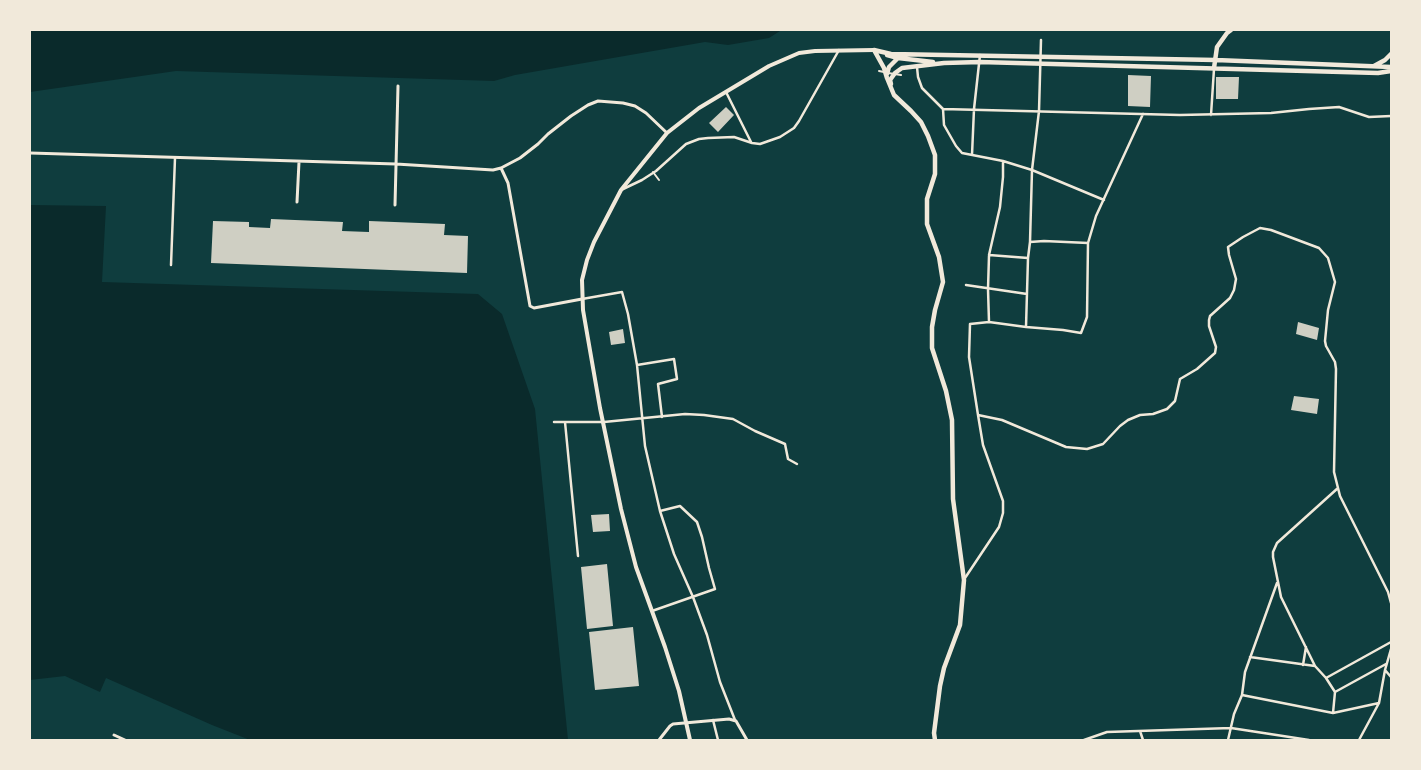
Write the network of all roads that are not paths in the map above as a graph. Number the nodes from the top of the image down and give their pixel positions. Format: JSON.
{"nodes":[{"id":1,"x":1232,"y":30,"type":"edge"},
{"id":2,"x":1041,"y":40,"type":"dead end"},
{"id":3,"x":839,"y":50,"type":"junction"},
{"id":4,"x":874,"y":50,"type":"junction"},
{"id":5,"x":902,"y":54,"type":"junction"},
{"id":6,"x":1391,"y":54,"type":"edge"},
{"id":7,"x":980,"y":55,"type":"junction"},
{"id":8,"x":1041,"y":57,"type":"junction"},
{"id":9,"x":894,"y":58,"type":"junction"},
{"id":10,"x":1216,"y":60,"type":"junction"},
{"id":11,"x":980,"y":62,"type":"junction"},
{"id":12,"x":944,"y":63,"type":"junction"},
{"id":13,"x":917,"y":65,"type":"junction"},
{"id":14,"x":1041,"y":65,"type":"junction"},
{"id":15,"x":1373,"y":66,"type":"junction"},
{"id":16,"x":1214,"y":68,"type":"junction"},
{"id":17,"x":1391,"y":69,"type":"edge"},
{"id":18,"x":879,"y":71,"type":"dead end"},
{"id":19,"x":894,"y":73,"type":"junction"},
{"id":20,"x":901,"y":75,"type":"dead end"},
{"id":21,"x":886,"y":78,"type":"junction"},
{"id":22,"x":398,"y":86,"type":"dead end"},
{"id":23,"x":891,"y":90,"type":"junction"},
{"id":24,"x":726,"y":92,"type":"junction"},
{"id":25,"x":943,"y":109,"type":"junction"},
{"id":26,"x":974,"y":109,"type":"junction"},
{"id":27,"x":1039,"y":111,"type":"junction"},
{"id":28,"x":1143,"y":114,"type":"junction"},
{"id":29,"x":1211,"y":115,"type":"junction"},
{"id":30,"x":1391,"y":116,"type":"edge"},
{"id":31,"x":667,"y":133,"type":"junction"},
{"id":32,"x":752,"y":143,"type":"junction"},
{"id":33,"x":30,"y":153,"type":"edge"},
{"id":34,"x":972,"y":155,"type":"junction"},
{"id":35,"x":175,"y":158,"type":"junction"},
{"id":36,"x":1002,"y":161,"type":"junction"},
{"id":37,"x":299,"y":162,"type":"junction"},
{"id":38,"x":396,"y":164,"type":"junction"},
{"id":39,"x":501,"y":168,"type":"junction"},
{"id":40,"x":1032,"y":170,"type":"junction"},
{"id":41,"x":653,"y":172,"type":"junction"},
{"id":42,"x":659,"y":180,"type":"dead end"},
{"id":43,"x":621,"y":190,"type":"junction"},
{"id":44,"x":1104,"y":200,"type":"junction"},
{"id":45,"x":297,"y":202,"type":"dead end"},
{"id":46,"x":395,"y":205,"type":"dead end"},
{"id":47,"x":1030,"y":242,"type":"junction"},
{"id":48,"x":1088,"y":243,"type":"junction"},
{"id":49,"x":989,"y":255,"type":"junction"},
{"id":50,"x":1028,"y":258,"type":"junction"},
{"id":51,"x":171,"y":265,"type":"dead end"},
{"id":52,"x":966,"y":285,"type":"dead end"},
{"id":53,"x":988,"y":289,"type":"junction"},
{"id":54,"x":1027,"y":294,"type":"junction"},
{"id":55,"x":582,"y":299,"type":"junction"},
{"id":56,"x":989,"y":322,"type":"junction"},
{"id":57,"x":1026,"y":327,"type":"junction"},
{"id":58,"x":637,"y":365,"type":"junction"},
{"id":59,"x":978,"y":415,"type":"junction"},
{"id":60,"x":662,"y":417,"type":"junction"},
{"id":61,"x":642,"y":418,"type":"junction"},
{"id":62,"x":554,"y":422,"type":"dead end"},
{"id":63,"x":565,"y":422,"type":"junction"},
{"id":64,"x":604,"y":422,"type":"junction"},
{"id":65,"x":797,"y":464,"type":"dead end"},
{"id":66,"x":1338,"y":487,"type":"junction"},
{"id":67,"x":660,"y":511,"type":"junction"},
{"id":68,"x":578,"y":556,"type":"dead end"},
{"id":69,"x":964,"y":580,"type":"junction"},
{"id":70,"x":1277,"y":581,"type":"junction"},
{"id":71,"x":693,"y":597,"type":"junction"},
{"id":72,"x":1391,"y":603,"type":"edge"},
{"id":73,"x":652,"y":611,"type":"junction"},
{"id":74,"x":1391,"y":642,"type":"edge"},
{"id":75,"x":1306,"y":646,"type":"junction"},
{"id":76,"x":1391,"y":649,"type":"edge"},
{"id":77,"x":1250,"y":657,"type":"junction"},
{"id":78,"x":1387,"y":664,"type":"junction"},
{"id":79,"x":1303,"y":665,"type":"junction"},
{"id":80,"x":1315,"y":666,"type":"junction"},
{"id":81,"x":1385,"y":670,"type":"junction"},
{"id":82,"x":1391,"y":677,"type":"edge"},
{"id":83,"x":1326,"y":678,"type":"junction"},
{"id":84,"x":1335,"y":692,"type":"junction"},
{"id":85,"x":1242,"y":696,"type":"junction"},
{"id":86,"x":1379,"y":703,"type":"junction"},
{"id":87,"x":1333,"y":713,"type":"junction"},
{"id":88,"x":713,"y":720,"type":"junction"},
{"id":89,"x":735,"y":720,"type":"junction"},
{"id":90,"x":686,"y":722,"type":"junction"},
{"id":91,"x":1230,"y":728,"type":"junction"},
{"id":92,"x":1140,"y":731,"type":"junction"},
{"id":93,"x":114,"y":735,"type":"joint"},
{"id":94,"x":112,"y":740,"type":"edge"},
{"id":95,"x":125,"y":740,"type":"edge"},
{"id":96,"x":659,"y":740,"type":"edge"},
{"id":97,"x":690,"y":740,"type":"edge"},
{"id":98,"x":718,"y":740,"type":"edge"},
{"id":99,"x":747,"y":740,"type":"edge"},
{"id":100,"x":935,"y":740,"type":"edge"},
{"id":101,"x":1084,"y":740,"type":"edge"},
{"id":102,"x":1143,"y":740,"type":"edge"},
{"id":103,"x":1228,"y":740,"type":"edge"},
{"id":104,"x":1308,"y":740,"type":"edge"},
{"id":105,"x":1359,"y":740,"type":"edge"}],
"edges":[{"from":1,"to":10,"type":"highway"},
{"from":2,"to":8,"type":"street"},
{"from":3,"to":4,"type":"main road"},
{"from":3,"to":24,"type":"main road"},
{"from":3,"to":32,"type":"street"},
{"from":4,"to":9,"type":"highway"},
{"from":4,"to":21,"type":"highway"},
{"from":5,"to":7,"type":"highway"},
{"from":5,"to":9,"type":"highway"},
{"from":5,"to":9,"type":"highway"},
{"from":6,"to":15,"type":"highway"},
{"from":7,"to":8,"type":"highway"},
{"from":7,"to":11,"type":"street"},
{"from":8,"to":10,"type":"highway"},
{"from":8,"to":14,"type":"street"},
{"from":9,"to":12,"type":"highway"},
{"from":9,"to":19,"type":"highway"},
{"from":9,"to":21,"type":"highway"},
{"from":10,"to":15,"type":"highway"},
{"from":10,"to":16,"type":"highway"},
{"from":11,"to":12,"type":"highway"},
{"from":11,"to":14,"type":"highway"},
{"from":11,"to":26,"type":"street"},
{"from":12,"to":13,"type":"highway"},
{"from":13,"to":19,"type":"highway"},
{"from":13,"to":25,"type":"street"},
{"from":14,"to":16,"type":"highway"},
{"from":14,"to":27,"type":"street"},
{"from":15,"to":17,"type":"highway"},
{"from":16,"to":17,"type":"highway"},
{"from":16,"to":29,"type":"street"},
{"from":18,"to":20,"type":"street"},
{"from":19,"to":23,"type":"highway"},
{"from":21,"to":23,"type":"highway"},
{"from":22,"to":38,"type":"street"},
{"from":23,"to":69,"type":"highway"},
{"from":24,"to":31,"type":"main road"},
{"from":24,"to":32,"type":"street"},
{"from":25,"to":26,"type":"street"},
{"from":25,"to":34,"type":"street"},
{"from":26,"to":27,"type":"street"},
{"from":26,"to":34,"type":"street"},
{"from":27,"to":28,"type":"street"},
{"from":27,"to":40,"type":"street"},
{"from":28,"to":29,"type":"street"},
{"from":28,"to":44,"type":"street"},
{"from":29,"to":30,"type":"street"},
{"from":31,"to":39,"type":"street"},
{"from":31,"to":43,"type":"main road"},
{"from":32,"to":41,"type":"street"},
{"from":33,"to":35,"type":"street"},
{"from":34,"to":36,"type":"street"},
{"from":35,"to":37,"type":"street"},
{"from":35,"to":51,"type":"street"},
{"from":36,"to":40,"type":"street"},
{"from":36,"to":49,"type":"street"},
{"from":37,"to":38,"type":"street"},
{"from":37,"to":45,"type":"street"},
{"from":38,"to":39,"type":"street"},
{"from":38,"to":46,"type":"street"},
{"from":39,"to":55,"type":"street"},
{"from":40,"to":44,"type":"street"},
{"from":40,"to":47,"type":"street"},
{"from":41,"to":42,"type":"street"},
{"from":41,"to":43,"type":"street"},
{"from":43,"to":55,"type":"main road"},
{"from":44,"to":48,"type":"street"},
{"from":47,"to":48,"type":"street"},
{"from":47,"to":50,"type":"street"},
{"from":48,"to":57,"type":"street"},
{"from":49,"to":50,"type":"street"},
{"from":49,"to":53,"type":"street"},
{"from":50,"to":54,"type":"street"},
{"from":52,"to":53,"type":"street"},
{"from":53,"to":54,"type":"street"},
{"from":53,"to":56,"type":"street"},
{"from":54,"to":57,"type":"street"},
{"from":55,"to":58,"type":"street"},
{"from":55,"to":64,"type":"main road"},
{"from":56,"to":57,"type":"street"},
{"from":56,"to":59,"type":"street"},
{"from":58,"to":60,"type":"street"},
{"from":58,"to":61,"type":"street"},
{"from":59,"to":66,"type":"street"},
{"from":59,"to":69,"type":"street"},
{"from":60,"to":61,"type":"street"},
{"from":60,"to":65,"type":"street"},
{"from":61,"to":64,"type":"street"},
{"from":61,"to":67,"type":"street"},
{"from":62,"to":63,"type":"street"},
{"from":63,"to":64,"type":"street"},
{"from":63,"to":68,"type":"street"},
{"from":64,"to":73,"type":"main road"},
{"from":66,"to":70,"type":"street"},
{"from":66,"to":72,"type":"street"},
{"from":67,"to":71,"type":"street"},
{"from":67,"to":71,"type":"street"},
{"from":69,"to":100,"type":"highway"},
{"from":70,"to":75,"type":"street"},
{"from":70,"to":77,"type":"street"},
{"from":71,"to":73,"type":"street"},
{"from":71,"to":89,"type":"street"},
{"from":73,"to":90,"type":"main road"},
{"from":74,"to":83,"type":"street"},
{"from":75,"to":79,"type":"street"},
{"from":75,"to":80,"type":"street"},
{"from":76,"to":78,"type":"street"},
{"from":77,"to":79,"type":"street"},
{"from":77,"to":85,"type":"street"},
{"from":78,"to":81,"type":"street"},
{"from":78,"to":84,"type":"street"},
{"from":79,"to":80,"type":"street"},
{"from":80,"to":83,"type":"street"},
{"from":81,"to":82,"type":"street"},
{"from":81,"to":86,"type":"street"},
{"from":83,"to":84,"type":"street"},
{"from":84,"to":87,"type":"street"},
{"from":85,"to":87,"type":"street"},
{"from":85,"to":91,"type":"street"},
{"from":86,"to":87,"type":"street"},
{"from":86,"to":105,"type":"street"},
{"from":88,"to":89,"type":"street"},
{"from":88,"to":90,"type":"street"},
{"from":88,"to":98,"type":"street"},
{"from":89,"to":99,"type":"street"},
{"from":90,"to":96,"type":"street"},
{"from":90,"to":97,"type":"main road"},
{"from":91,"to":92,"type":"street"},
{"from":91,"to":103,"type":"street"},
{"from":91,"to":104,"type":"street"},
{"from":92,"to":101,"type":"street"},
{"from":92,"to":102,"type":"street"},
{"from":93,"to":94,"type":"street"},
{"from":93,"to":95,"type":"street"}]}
